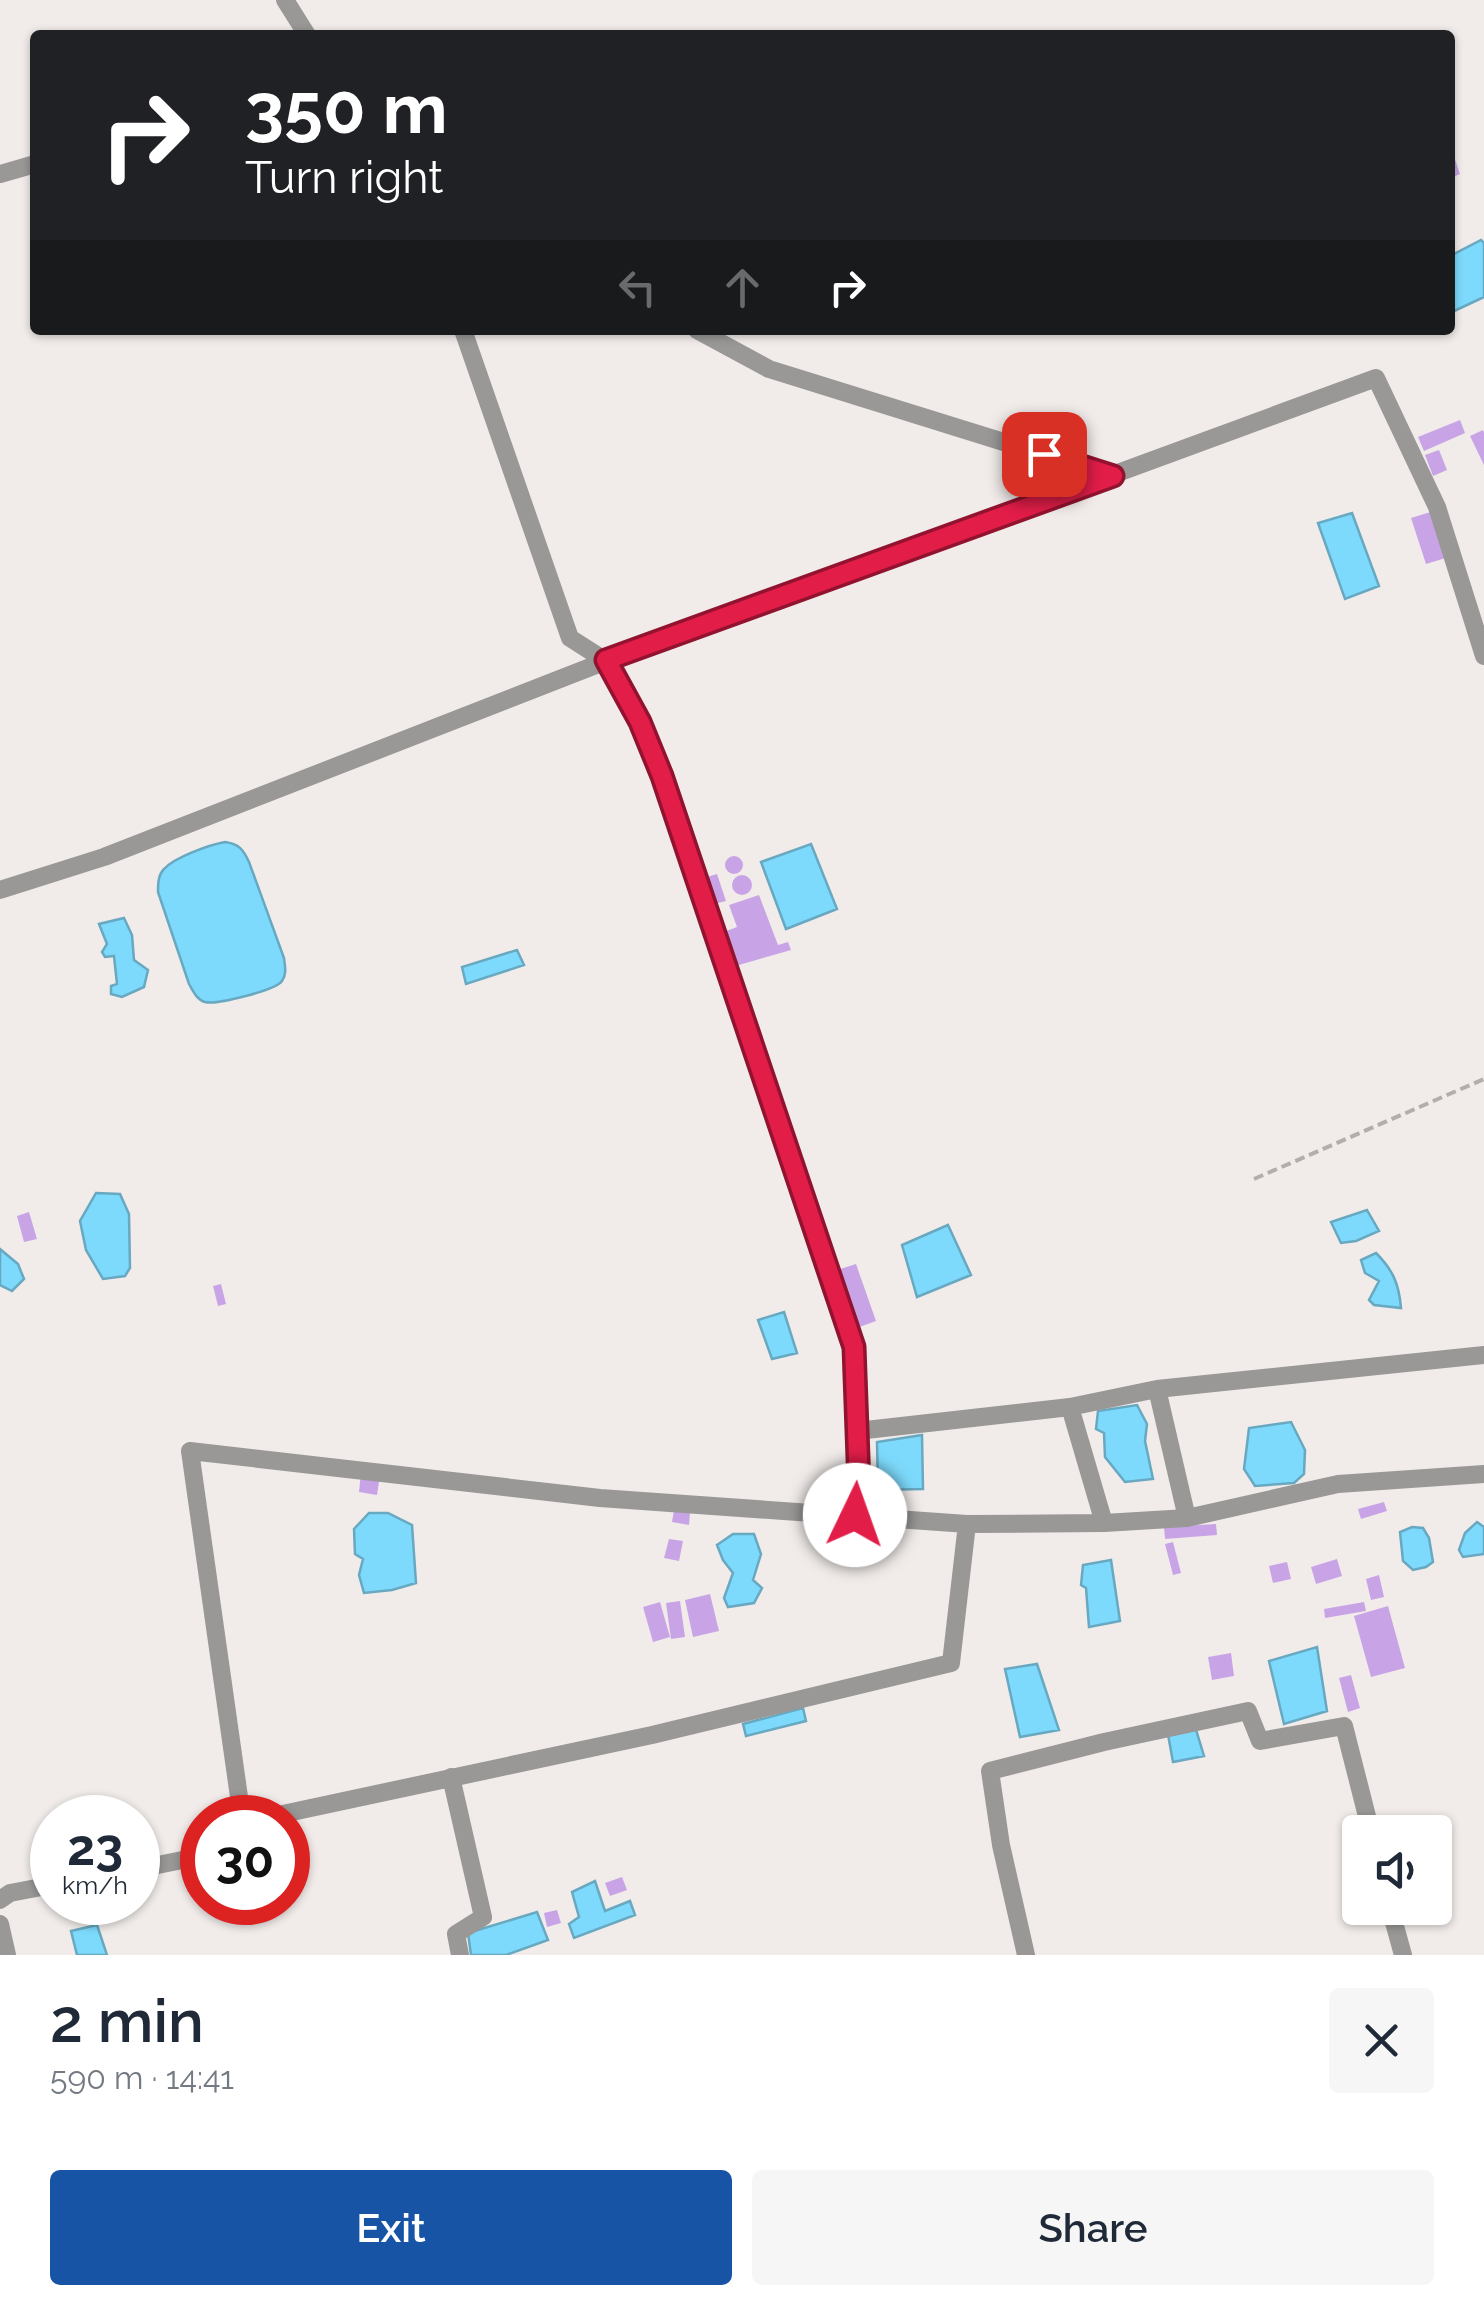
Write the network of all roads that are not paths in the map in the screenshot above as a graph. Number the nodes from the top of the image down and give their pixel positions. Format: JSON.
{"nodes":[{"id":1,"x":285,"y":0,"type":"edge"},
{"id":2,"x":304,"y":30,"type":"edge"},
{"id":3,"x":30,"y":165,"type":"edge"},
{"id":4,"x":0,"y":174,"type":"edge"},
{"id":5,"x":465,"y":335,"type":"edge"},
{"id":6,"x":707,"y":335,"type":"edge"},
{"id":7,"x":1113,"y":476,"type":"junction"},
{"id":8,"x":1484,"y":656,"type":"edge"},
{"id":9,"x":606,"y":660,"type":"junction"},
{"id":10,"x":0,"y":890,"type":"edge"},
{"id":11,"x":1484,"y":1354,"type":"edge"},
{"id":12,"x":1158,"y":1389,"type":"junction"},
{"id":13,"x":1070,"y":1406,"type":"junction"},
{"id":14,"x":856,"y":1431,"type":"junction"},
{"id":15,"x":1484,"y":1474,"type":"edge"},
{"id":16,"x":855,"y":1515,"type":"junction"},
{"id":17,"x":1188,"y":1518,"type":"junction"},
{"id":18,"x":1104,"y":1523,"type":"junction"},
{"id":19,"x":967,"y":1524,"type":"junction"},
{"id":20,"x":451,"y":1777,"type":"junction"},
{"id":21,"x":239,"y":1795,"type":"edge"},
{"id":22,"x":310,"y":1807,"type":"edge"},
{"id":23,"x":1367,"y":1815,"type":"edge"},
{"id":24,"x":30,"y":1889,"type":"edge"},
{"id":25,"x":0,"y":1900,"type":"edge"},
{"id":26,"x":0,"y":1924,"type":"edge"},
{"id":27,"x":1395,"y":1925,"type":"edge"},
{"id":28,"x":7,"y":1955,"type":"edge"},
{"id":29,"x":460,"y":1955,"type":"edge"},
{"id":30,"x":1026,"y":1955,"type":"edge"},
{"id":31,"x":1403,"y":1955,"type":"edge"}],
"edges":[{"from":1,"to":2,"type":"street"},
{"from":3,"to":4,"type":"street"},
{"from":5,"to":9,"type":"street"},
{"from":6,"to":7,"type":"street"},
{"from":7,"to":8,"type":"street"},
{"from":7,"to":9,"type":"street"},
{"from":9,"to":10,"type":"street"},
{"from":9,"to":14,"type":"street"},
{"from":11,"to":12,"type":"street"},
{"from":12,"to":13,"type":"street"},
{"from":12,"to":17,"type":"street"},
{"from":13,"to":14,"type":"street"},
{"from":13,"to":18,"type":"street"},
{"from":14,"to":16,"type":"street"},
{"from":15,"to":17,"type":"street"},
{"from":16,"to":19,"type":"street"},
{"from":16,"to":21,"type":"street"},
{"from":17,"to":18,"type":"street"},
{"from":18,"to":19,"type":"street"},
{"from":19,"to":20,"type":"street"},
{"from":20,"to":22,"type":"street"},
{"from":20,"to":29,"type":"street"},
{"from":23,"to":30,"type":"street"},
{"from":24,"to":25,"type":"street"},
{"from":26,"to":28,"type":"street"},
{"from":27,"to":31,"type":"street"}]}
